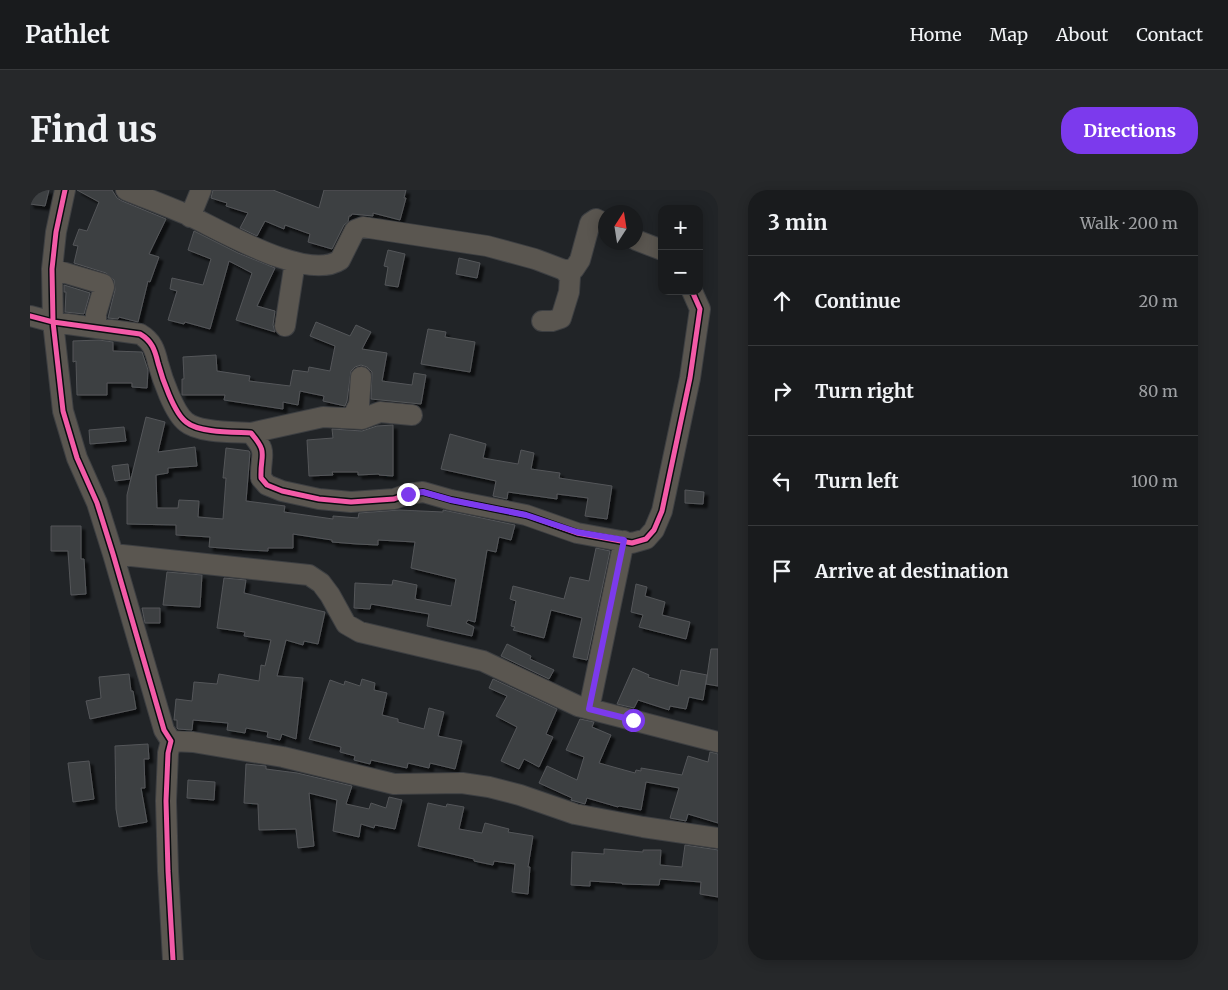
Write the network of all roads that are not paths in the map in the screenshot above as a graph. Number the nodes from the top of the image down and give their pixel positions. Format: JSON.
{"nodes":[{"id":1,"x":64,"y":190,"type":"edge"},
{"id":2,"x":126,"y":190,"type":"edge"},
{"id":3,"x":200,"y":190,"type":"edge"},
{"id":4,"x":190,"y":217,"type":"junction"},
{"id":5,"x":598,"y":221,"type":"edge"},
{"id":6,"x":643,"y":243,"type":"edge"},
{"id":7,"x":658,"y":248,"type":"edge"},
{"id":8,"x":295,"y":262,"type":"junction"},
{"id":9,"x":52,"y":269,"type":"junction"},
{"id":10,"x":564,"y":270,"type":"junction"},
{"id":11,"x":694,"y":295,"type":"edge"},
{"id":12,"x":30,"y":316,"type":"edge"},
{"id":13,"x":542,"y":321,"type":"dead end"},
{"id":14,"x":53,"y":322,"type":"junction"},
{"id":15,"x":285,"y":326,"type":"dead end"},
{"id":16,"x":96,"y":328,"type":"junction"},
{"id":17,"x":361,"y":377,"type":"dead end"},
{"id":18,"x":412,"y":416,"type":"dead end"},
{"id":19,"x":352,"y":418,"type":"junction"},
{"id":20,"x":251,"y":433,"type":"junction"},
{"id":21,"x":624,"y":540,"type":"junction"},
{"id":22,"x":114,"y":554,"type":"junction"},
{"id":23,"x":589,"y":709,"type":"junction"},
{"id":24,"x":171,"y":742,"type":"junction"},
{"id":25,"x":718,"y":742,"type":"edge"},
{"id":26,"x":718,"y":838,"type":"edge"},
{"id":27,"x":173,"y":960,"type":"edge"}],
"edges":[{"from":1,"to":9,"type":"street"},
{"from":2,"to":4,"type":"street"},
{"from":3,"to":4,"type":"street"},
{"from":4,"to":8,"type":"street"},
{"from":5,"to":10,"type":"street"},
{"from":6,"to":7,"type":"street"},
{"from":8,"to":10,"type":"street"},
{"from":8,"to":15,"type":"street"},
{"from":9,"to":14,"type":"street"},
{"from":9,"to":16,"type":"street"},
{"from":10,"to":13,"type":"street"},
{"from":11,"to":21,"type":"street"},
{"from":12,"to":14,"type":"street"},
{"from":14,"to":16,"type":"street"},
{"from":14,"to":22,"type":"street"},
{"from":16,"to":20,"type":"street"},
{"from":17,"to":19,"type":"street"},
{"from":18,"to":19,"type":"street"},
{"from":19,"to":20,"type":"street"},
{"from":20,"to":21,"type":"street"},
{"from":21,"to":23,"type":"street"},
{"from":22,"to":23,"type":"street"},
{"from":22,"to":24,"type":"street"},
{"from":23,"to":25,"type":"street"},
{"from":24,"to":26,"type":"street"},
{"from":24,"to":27,"type":"street"}]}
